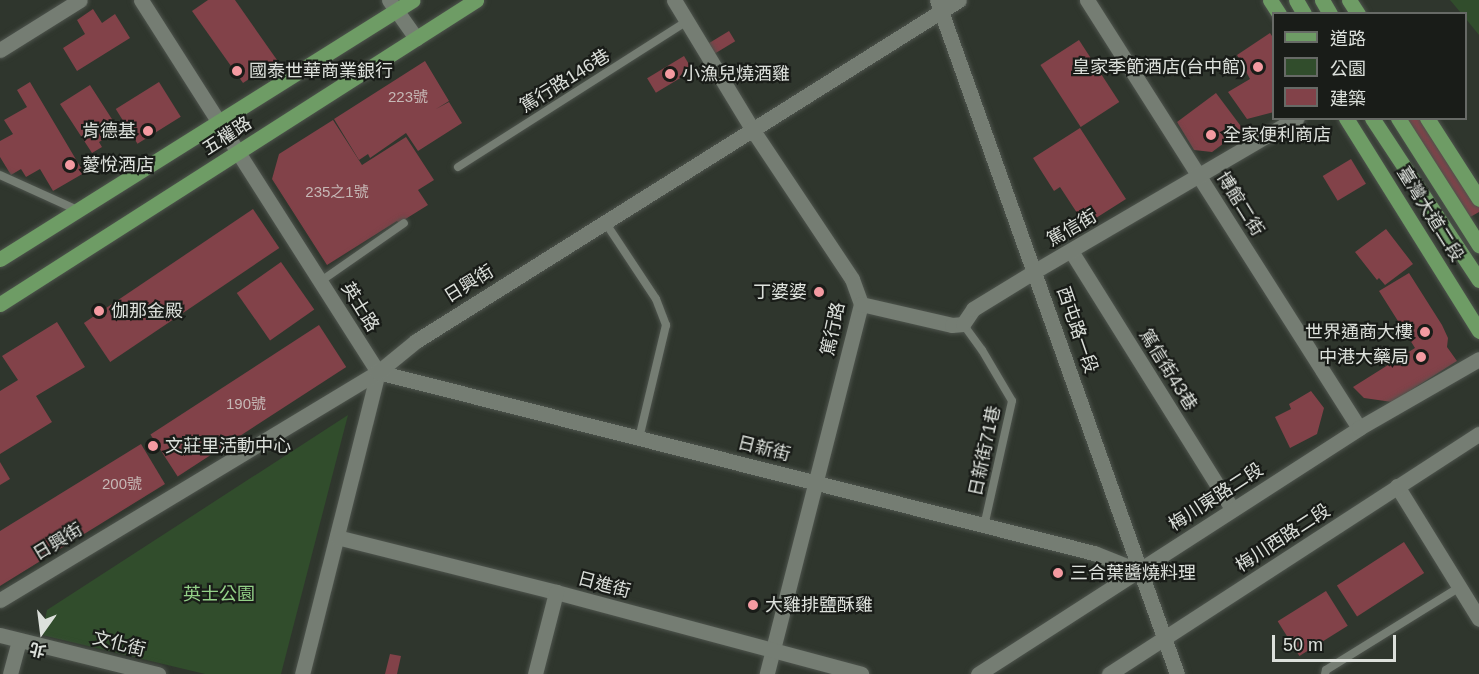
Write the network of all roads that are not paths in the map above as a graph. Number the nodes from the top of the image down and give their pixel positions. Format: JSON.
{"nodes":[{"id":1,"x":80,"y":0,"type":"edge"},
{"id":2,"x":141,"y":0,"type":"edge"},
{"id":3,"x":413,"y":0,"type":"edge"},
{"id":4,"x":476,"y":0,"type":"edge"},
{"id":5,"x":674,"y":0,"type":"edge"},
{"id":6,"x":959,"y":0,"type":"edge"},
{"id":7,"x":1087,"y":0,"type":"edge"},
{"id":8,"x":392,"y":5,"type":"edge"},
{"id":9,"x":939,"y":6,"type":"edge"},
{"id":10,"x":687,"y":21,"type":"junction"},
{"id":11,"x":416,"y":38,"type":"junction"},
{"id":12,"x":0,"y":50,"type":"edge"},
{"id":13,"x":1294,"y":120,"type":"edge"},
{"id":14,"x":1347,"y":120,"type":"edge"},
{"id":15,"x":1373,"y":120,"type":"edge"},
{"id":16,"x":1399,"y":120,"type":"edge"},
{"id":17,"x":1428,"y":120,"type":"edge"},
{"id":18,"x":220,"y":121,"type":"junction"},
{"id":19,"x":752,"y":129,"type":"junction"},
{"id":20,"x":239,"y":152,"type":"junction"},
{"id":21,"x":458,"y":167,"type":"dead end"},
{"id":22,"x":0,"y":175,"type":"edge"},
{"id":23,"x":1199,"y":176,"type":"junction"},
{"id":24,"x":1479,"y":199,"type":"edge"},
{"id":25,"x":77,"y":210,"type":"junction"},
{"id":26,"x":604,"y":222,"type":"junction"},
{"id":27,"x":404,"y":223,"type":"dead end"},
{"id":28,"x":1479,"y":245,"type":"edge"},
{"id":29,"x":1071,"y":251,"type":"junction"},
{"id":30,"x":0,"y":259,"type":"edge"},
{"id":31,"x":1035,"y":271,"type":"junction"},
{"id":32,"x":1479,"y":279,"type":"edge"},
{"id":33,"x":321,"y":281,"type":"junction"},
{"id":34,"x":0,"y":304,"type":"edge"},
{"id":35,"x":861,"y":304,"type":"junction"},
{"id":36,"x":963,"y":324,"type":"junction"},
{"id":37,"x":1479,"y":331,"type":"edge"},
{"id":38,"x":1479,"y":359,"type":"edge"},
{"id":39,"x":378,"y":372,"type":"junction"},
{"id":40,"x":1359,"y":428,"type":"junction"},
{"id":41,"x":1479,"y":434,"type":"edge"},
{"id":42,"x":639,"y":438,"type":"junction"},
{"id":43,"x":815,"y":483,"type":"junction"},
{"id":44,"x":1397,"y":486,"type":"junction"},
{"id":45,"x":1232,"y":509,"type":"junction"},
{"id":46,"x":984,"y":526,"type":"junction"},
{"id":47,"x":337,"y":537,"type":"junction"},
{"id":48,"x":1139,"y":571,"type":"junction"},
{"id":49,"x":1460,"y":587,"type":"junction"},
{"id":50,"x":556,"y":592,"type":"junction"},
{"id":51,"x":0,"y":600,"type":"edge"},
{"id":52,"x":1479,"y":619,"type":"edge"},
{"id":53,"x":0,"y":634,"type":"edge"},
{"id":54,"x":1164,"y":639,"type":"junction"},
{"id":55,"x":19,"y":640,"type":"junction"},
{"id":56,"x":772,"y":652,"type":"junction"},
{"id":57,"x":10,"y":674,"type":"edge"},
{"id":58,"x":158,"y":674,"type":"edge"},
{"id":59,"x":302,"y":674,"type":"edge"},
{"id":60,"x":535,"y":674,"type":"edge"},
{"id":61,"x":767,"y":674,"type":"edge"},
{"id":62,"x":861,"y":674,"type":"edge"},
{"id":63,"x":978,"y":674,"type":"edge"},
{"id":64,"x":1109,"y":674,"type":"edge"},
{"id":65,"x":1177,"y":674,"type":"edge"},
{"id":66,"x":1325,"y":674,"type":"edge"}],
"edges":[{"from":1,"to":12,"type":"street"},
{"from":2,"to":18,"type":"street","name":"英士路"},
{"from":3,"to":8,"type":"main road","name":"五權路"},
{"from":4,"to":11,"type":"main road","name":"五權路"},
{"from":5,"to":10,"type":"street","name":"篤行路"},
{"from":6,"to":9,"type":"street","name":"日興街"},
{"from":7,"to":23,"type":"street","name":"博館二街"},
{"from":8,"to":11,"type":"street"},
{"from":8,"to":18,"type":"main road","name":"五權路"},
{"from":9,"to":19,"type":"street","name":"日興街"},
{"from":9,"to":31,"type":"street","name":"西屯路一段"},
{"from":10,"to":19,"type":"street","name":"篤行路"},
{"from":10,"to":21,"type":"lane","name":"篤行路146巷"},
{"from":11,"to":20,"type":"main road","name":"五權路"},
{"from":13,"to":23,"type":"street","name":"篤信街"},
{"from":14,"to":37,"type":"main road","name":"臺灣大道二段"},
{"from":15,"to":32,"type":"main road","name":"臺灣大道二段"},
{"from":16,"to":28,"type":"main road","name":"臺灣大道二段"},
{"from":17,"to":24,"type":"main road"},
{"from":18,"to":20,"type":"street","name":"英士路"},
{"from":18,"to":25,"type":"main road","name":"五權路"},
{"from":19,"to":26,"type":"street","name":"日興街"},
{"from":19,"to":35,"type":"street","name":"篤行路"},
{"from":20,"to":33,"type":"street","name":"英士路"},
{"from":20,"to":34,"type":"main road","name":"五權路"},
{"from":22,"to":25,"type":"lane"},
{"from":23,"to":29,"type":"street","name":"篤信街"},
{"from":23,"to":40,"type":"street","name":"博館二街"},
{"from":25,"to":30,"type":"main road","name":"五權路"},
{"from":26,"to":39,"type":"street","name":"日興街"},
{"from":26,"to":42,"type":"lane"},
{"from":27,"to":33,"type":"lane"},
{"from":29,"to":31,"type":"street","name":"篤信街"},
{"from":29,"to":45,"type":"street","name":"篤信街43巷"},
{"from":31,"to":36,"type":"street","name":"篤信街"},
{"from":31,"to":48,"type":"street","name":"西屯路一段"},
{"from":33,"to":39,"type":"street","name":"英士路"},
{"from":35,"to":36,"type":"street"},
{"from":35,"to":43,"type":"street","name":"篤行路"},
{"from":36,"to":46,"type":"lane","name":"日新街71巷"},
{"from":38,"to":40,"type":"street","name":"梅川東路二段"},
{"from":39,"to":42,"type":"street","name":"日新街"},
{"from":39,"to":47,"type":"street"},
{"from":39,"to":51,"type":"street","name":"日興街"},
{"from":40,"to":45,"type":"street","name":"梅川東路二段"},
{"from":41,"to":44,"type":"street","name":"梅川西路二段"},
{"from":42,"to":43,"type":"street","name":"日新街"},
{"from":43,"to":46,"type":"street","name":"日新街"},
{"from":43,"to":56,"type":"street","name":"篤行路"},
{"from":44,"to":49,"type":"street"},
{"from":44,"to":54,"type":"street","name":"梅川西路二段"},
{"from":45,"to":48,"type":"street","name":"梅川東路二段"},
{"from":46,"to":48,"type":"street","name":"日新街"},
{"from":47,"to":50,"type":"street","name":"日進街"},
{"from":47,"to":59,"type":"street"},
{"from":48,"to":54,"type":"street","name":"西屯路一段"},
{"from":48,"to":63,"type":"street","name":"梅川東路二段"},
{"from":49,"to":52,"type":"street"},
{"from":49,"to":66,"type":"lane"},
{"from":50,"to":56,"type":"street","name":"日進街"},
{"from":50,"to":60,"type":"street"},
{"from":53,"to":55,"type":"street","name":"文化街"},
{"from":54,"to":64,"type":"street","name":"梅川西路二段"},
{"from":54,"to":65,"type":"street","name":"西屯路一段"},
{"from":55,"to":57,"type":"street"},
{"from":55,"to":58,"type":"street","name":"文化街"},
{"from":56,"to":61,"type":"street","name":"篤行路"},
{"from":56,"to":62,"type":"street","name":"日進街"}]}
